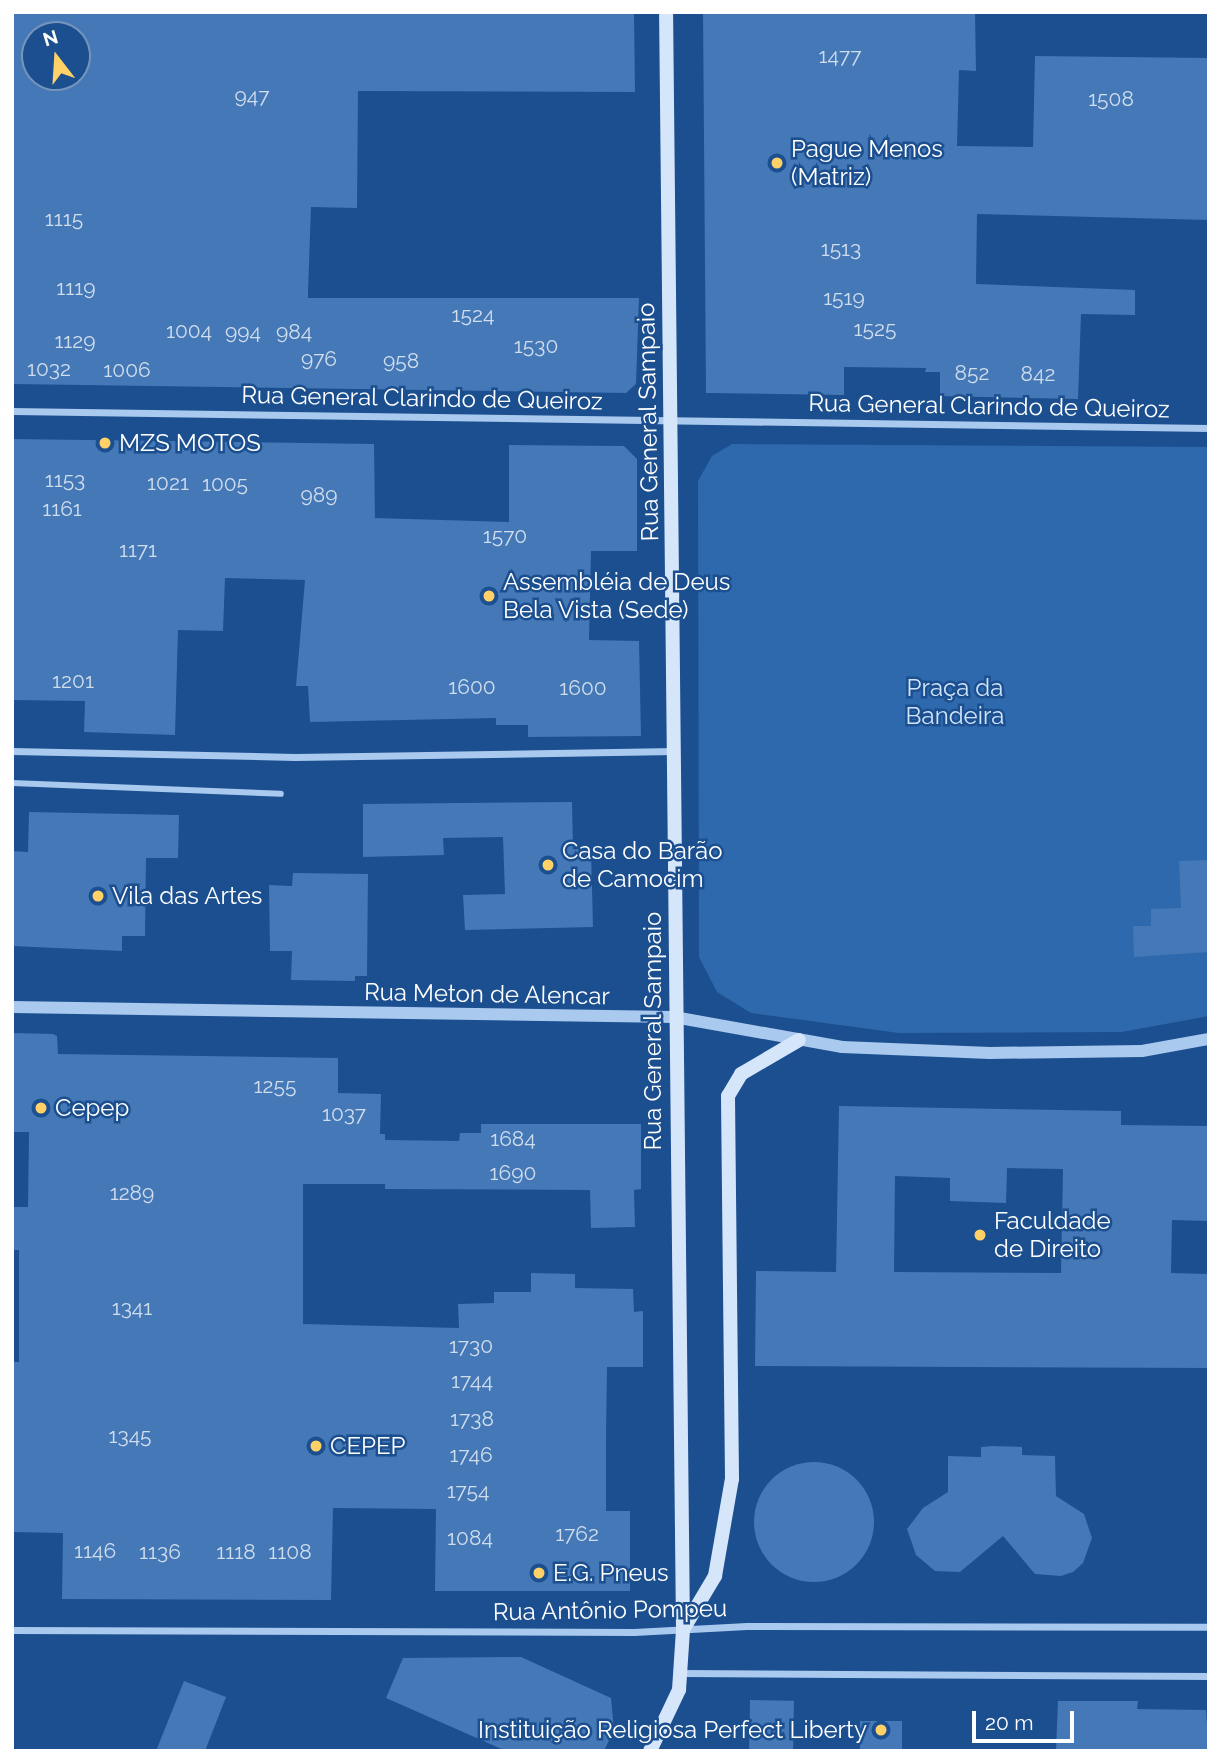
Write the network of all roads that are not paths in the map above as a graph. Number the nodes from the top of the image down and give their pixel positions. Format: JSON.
{"nodes":[{"id":1,"x":666,"y":12,"type":"edge"},
{"id":2,"x":12,"y":411,"type":"edge"},
{"id":3,"x":669,"y":421,"type":"junction"},
{"id":4,"x":1209,"y":428,"type":"edge"},
{"id":5,"x":12,"y":751,"type":"edge"},
{"id":6,"x":676,"y":751,"type":"junction"},
{"id":7,"x":12,"y":783,"type":"edge"},
{"id":8,"x":281,"y":794,"type":"dead end"},
{"id":9,"x":12,"y":1007,"type":"edge"},
{"id":10,"x":674,"y":1017,"type":"junction"},
{"id":11,"x":799,"y":1040,"type":"junction"},
{"id":12,"x":1209,"y":1040,"type":"edge"},
{"id":13,"x":1209,"y":1627,"type":"edge"},
{"id":14,"x":683,"y":1629,"type":"junction"},
{"id":15,"x":12,"y":1630,"type":"edge"},
{"id":16,"x":680,"y":1673,"type":"junction"},
{"id":17,"x":1209,"y":1676,"type":"edge"},
{"id":18,"x":650,"y":1751,"type":"edge"}],
"edges":[{"from":1,"to":3,"type":"main road","name":"Rua General Sampaio"},
{"from":2,"to":3,"type":"street","name":"Rua General Clarindo de Queiroz"},
{"from":3,"to":4,"type":"street","name":"Rua General Clarindo de Queiroz"},
{"from":3,"to":6,"type":"main road","name":"Rua General Sampaio"},
{"from":5,"to":6,"type":"street"},
{"from":6,"to":10,"type":"main road","name":"Rua General Sampaio"},
{"from":7,"to":8,"type":"street"},
{"from":9,"to":10,"type":"street","name":"Rua Meton de Alencar"},
{"from":10,"to":11,"type":"street","name":"Rua Meton de Alencar"},
{"from":10,"to":14,"type":"main road","name":"Rua General Sampaio"},
{"from":11,"to":12,"type":"street","name":"Rua Meton de Alencar"},
{"from":11,"to":14,"type":"main road"},
{"from":13,"to":14,"type":"street","name":"Rua Antônio Pompeu"},
{"from":14,"to":15,"type":"street","name":"Rua Antônio Pompeu"},
{"from":14,"to":16,"type":"main road","name":"Rua General Sampaio"},
{"from":16,"to":17,"type":"street"},
{"from":16,"to":18,"type":"main road","name":"Rua General Sampaio"}]}
